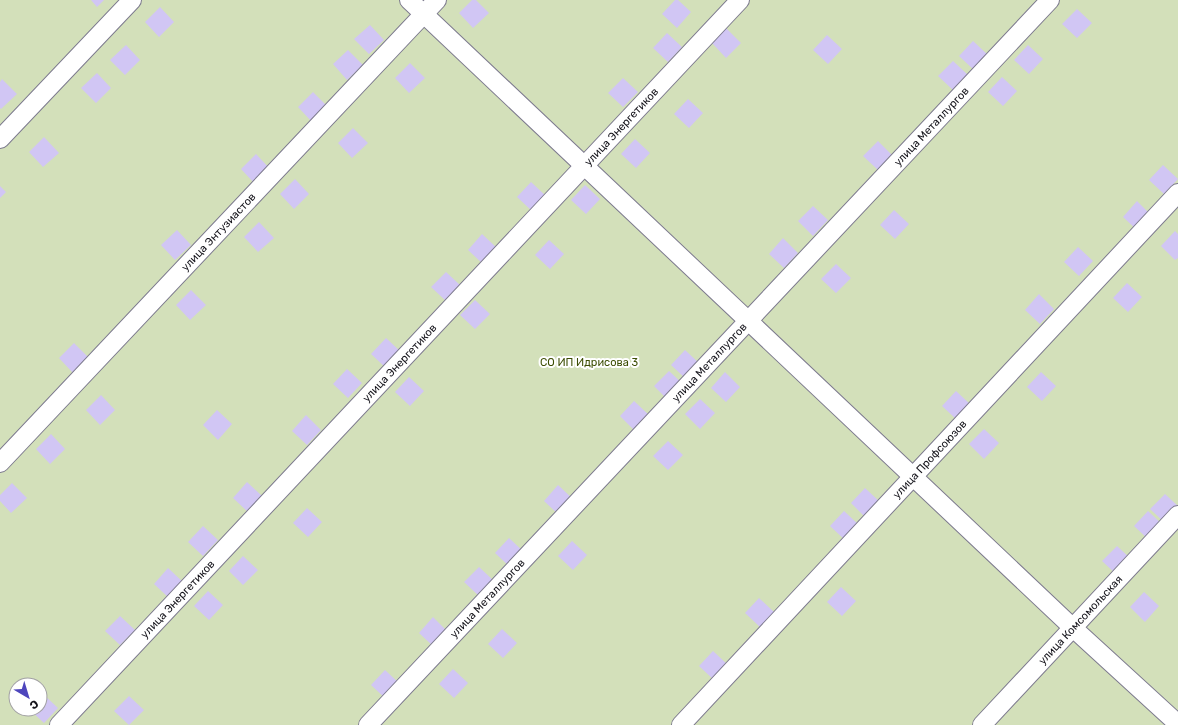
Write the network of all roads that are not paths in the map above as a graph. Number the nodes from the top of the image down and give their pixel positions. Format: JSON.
{"nodes":[{"id":1,"x":132,"y":0,"type":"edge"},
{"id":2,"x":409,"y":0,"type":"edge"},
{"id":3,"x":437,"y":0,"type":"edge"},
{"id":4,"x":740,"y":0,"type":"edge"},
{"id":5,"x":1050,"y":0,"type":"edge"},
{"id":6,"x":423,"y":14,"type":"junction"},
{"id":7,"x":0,"y":139,"type":"edge"},
{"id":8,"x":584,"y":166,"type":"junction"},
{"id":9,"x":1178,"y":193,"type":"edge"},
{"id":10,"x":748,"y":321,"type":"junction"},
{"id":11,"x":0,"y":462,"type":"edge"},
{"id":12,"x":913,"y":477,"type":"junction"},
{"id":13,"x":1178,"y":515,"type":"edge"},
{"id":14,"x":1072,"y":627,"type":"junction"},
{"id":15,"x":1178,"y":724,"type":"edge"},
{"id":16,"x":59,"y":725,"type":"edge"},
{"id":17,"x":368,"y":725,"type":"edge"},
{"id":18,"x":681,"y":725,"type":"edge"},
{"id":19,"x":982,"y":725,"type":"edge"}],
"edges":[{"from":1,"to":7,"type":"street"},
{"from":2,"to":6,"type":"street"},
{"from":3,"to":6,"type":"street","name":"улица Энтузиастов"},
{"from":4,"to":8,"type":"street","name":"улица Энергетиков"},
{"from":5,"to":10,"type":"street","name":"улица Металлургов"},
{"from":6,"to":8,"type":"street"},
{"from":6,"to":11,"type":"street","name":"улица Энтузиастов"},
{"from":8,"to":10,"type":"street"},
{"from":8,"to":16,"type":"street","name":"улица Энергетиков"},
{"from":9,"to":12,"type":"street","name":"улица Профсоюзов"},
{"from":10,"to":12,"type":"street"},
{"from":10,"to":17,"type":"street","name":"улица Металлургов"},
{"from":12,"to":14,"type":"street"},
{"from":12,"to":18,"type":"street","name":"улица Профсоюзов"},
{"from":13,"to":14,"type":"street","name":"улица Комсомольская"},
{"from":14,"to":15,"type":"street"},
{"from":14,"to":19,"type":"street","name":"улица Комсомольская"}]}
